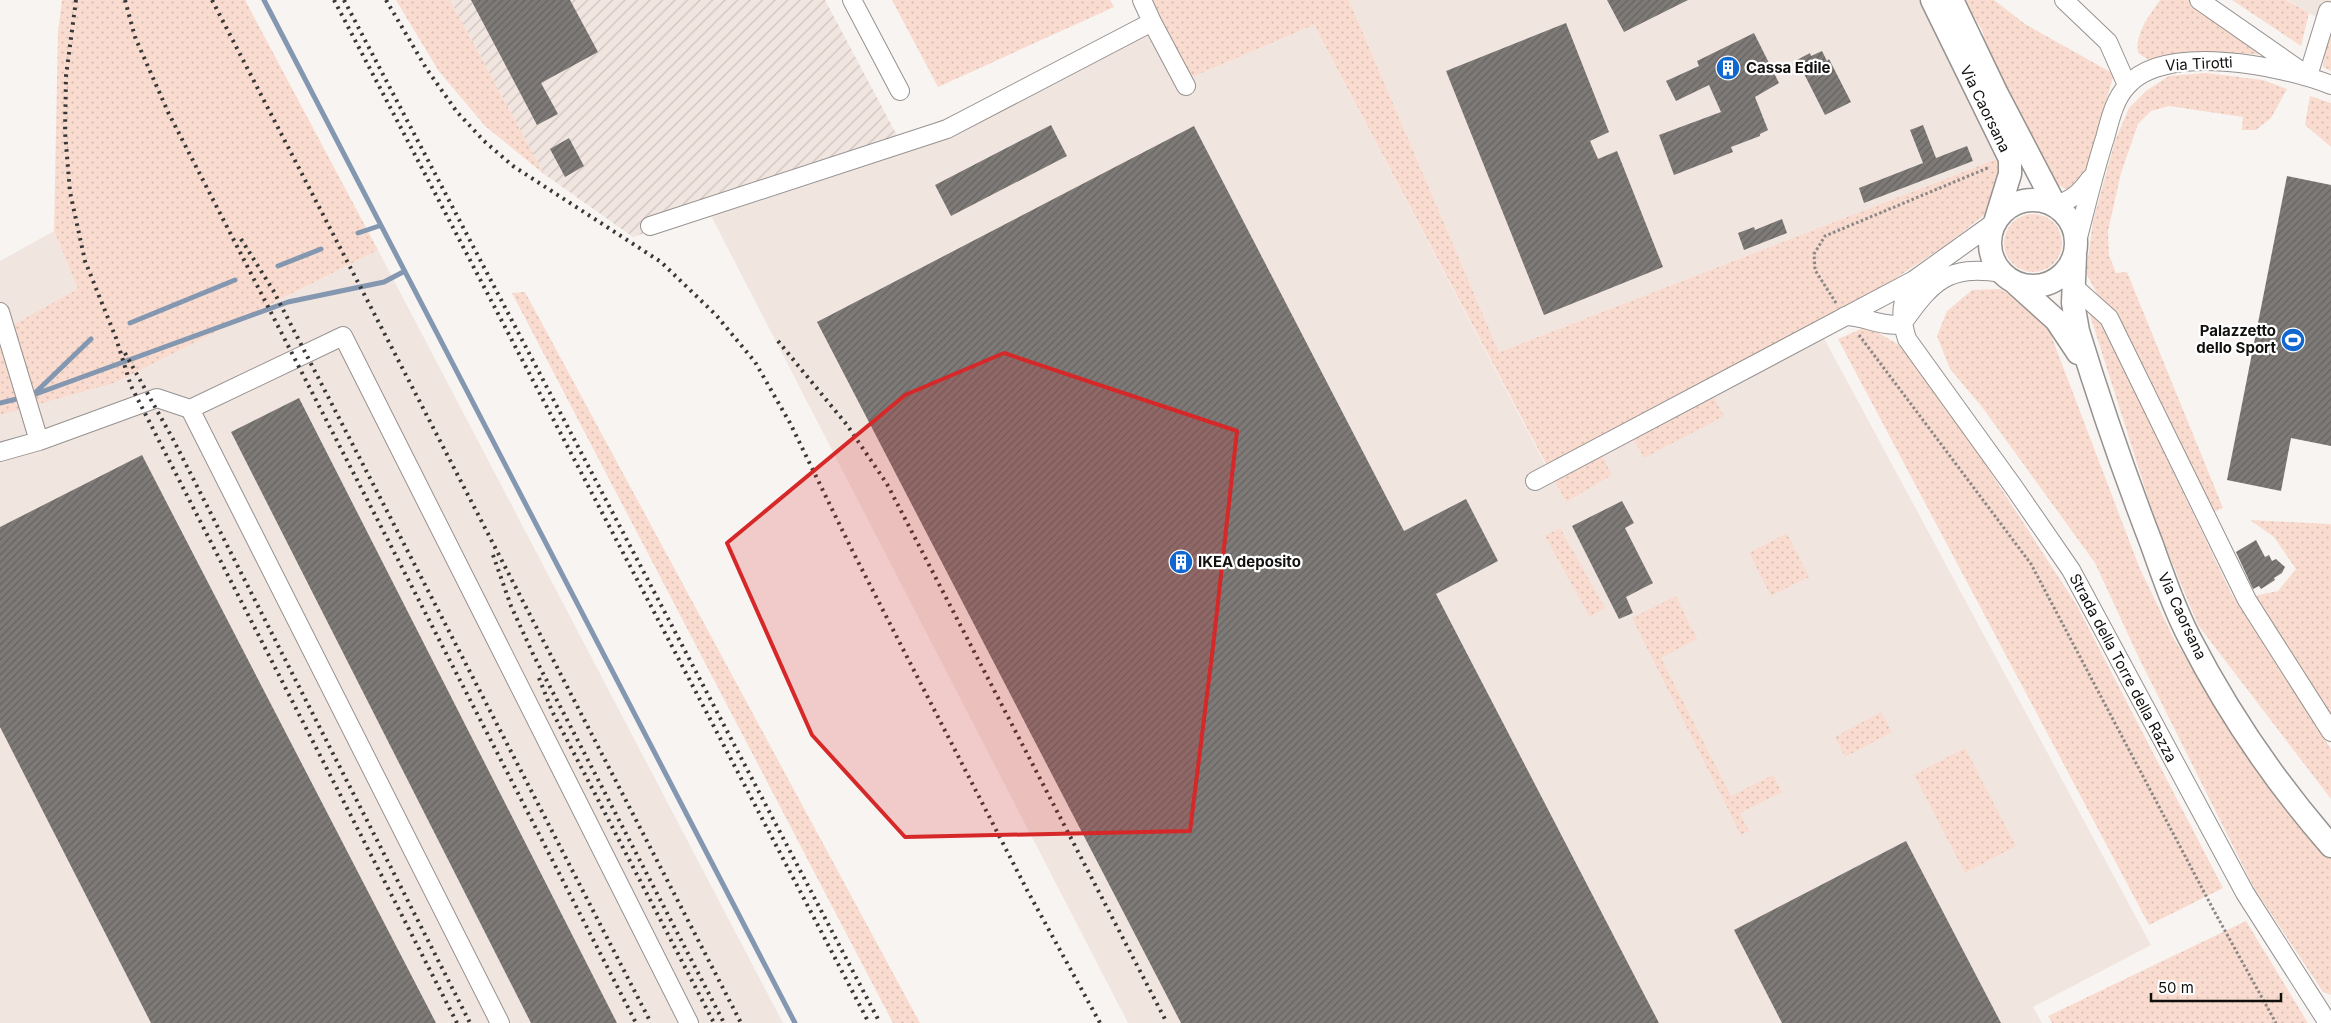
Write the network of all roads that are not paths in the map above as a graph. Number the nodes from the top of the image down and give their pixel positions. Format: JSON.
{"nodes":[{"id":1,"x":852,"y":0,"type":"edge"},
{"id":2,"x":1142,"y":0,"type":"edge"},
{"id":3,"x":1932,"y":0,"type":"edge"},
{"id":4,"x":1952,"y":0,"type":"edge"},
{"id":5,"x":2064,"y":0,"type":"edge"},
{"id":6,"x":2199,"y":0,"type":"edge"},
{"id":7,"x":2328,"y":11,"type":"dead end"},
{"id":8,"x":1152,"y":22,"type":"junction"},
{"id":9,"x":2308,"y":76,"type":"junction"},
{"id":10,"x":2127,"y":85,"type":"junction"},
{"id":11,"x":2330,"y":85,"type":"edge"},
{"id":12,"x":1186,"y":86,"type":"dead end"},
{"id":13,"x":900,"y":91,"type":"dead end"},
{"id":14,"x":2094,"y":172,"type":"junction"},
{"id":15,"x":2055,"y":205,"type":"junction"},
{"id":16,"x":1995,"y":222,"type":"junction"},
{"id":17,"x":650,"y":226,"type":"dead end"},
{"id":18,"x":2076,"y":248,"type":"junction"},
{"id":19,"x":2008,"y":278,"type":"junction"},
{"id":20,"x":1914,"y":280,"type":"junction"},
{"id":21,"x":2072,"y":285,"type":"junction"},
{"id":22,"x":0,"y":312,"type":"edge"},
{"id":23,"x":1844,"y":316,"type":"junction"},
{"id":24,"x":1902,"y":324,"type":"junction"},
{"id":25,"x":2096,"y":387,"type":"junction"},
{"id":26,"x":190,"y":409,"type":"junction"},
{"id":27,"x":39,"y":441,"type":"junction"},
{"id":28,"x":0,"y":452,"type":"edge"},
{"id":29,"x":0,"y":461,"type":"edge"},
{"id":30,"x":1535,"y":481,"type":"dead end"},
{"id":31,"x":2331,"y":732,"type":"edge"},
{"id":32,"x":2331,"y":846,"type":"edge"},
{"id":33,"x":2328,"y":1021,"type":"edge"},
{"id":34,"x":500,"y":1023,"type":"edge"},
{"id":35,"x":688,"y":1023,"type":"edge"}],
"edges":[{"from":1,"to":13,"type":"street"},
{"from":2,"to":8,"type":"street"},
{"from":3,"to":16,"type":"main road","name":"Via Caorsana"},
{"from":4,"to":15,"type":"main road","name":"Via Caorsana"},
{"from":5,"to":10,"type":"street"},
{"from":6,"to":9,"type":"street","name":"Via Tirotti"},
{"from":7,"to":9,"type":"street"},
{"from":8,"to":12,"type":"street"},
{"from":8,"to":17,"type":"street"},
{"from":9,"to":10,"type":"street","name":"Via Tirotti"},
{"from":9,"to":11,"type":"street","name":"Via Tirotti"},
{"from":10,"to":14,"type":"street","name":"Via Tirotti"},
{"from":14,"to":15,"type":"street"},
{"from":14,"to":18,"type":"street"},
{"from":15,"to":16,"type":"main road"},
{"from":15,"to":18,"type":"main road"},
{"from":16,"to":19,"type":"main road"},
{"from":16,"to":20,"type":"street"},
{"from":18,"to":19,"type":"main road"},
{"from":18,"to":21,"type":"main road"},
{"from":19,"to":24,"type":"street"},
{"from":19,"to":25,"type":"main road"},
{"from":20,"to":23,"type":"street"},
{"from":20,"to":24,"type":"street"},
{"from":21,"to":25,"type":"main road"},
{"from":21,"to":31,"type":"street"},
{"from":22,"to":27,"type":"street"},
{"from":23,"to":24,"type":"street"},
{"from":23,"to":30,"type":"street"},
{"from":24,"to":33,"type":"street","name":"Strada della Torre della Razza"},
{"from":25,"to":32,"type":"main road","name":"Via Caorsana"},
{"from":26,"to":27,"type":"street"},
{"from":26,"to":34,"type":"street"},
{"from":26,"to":35,"type":"street"},
{"from":27,"to":28,"type":"street"},
{"from":27,"to":29,"type":"street"}]}
